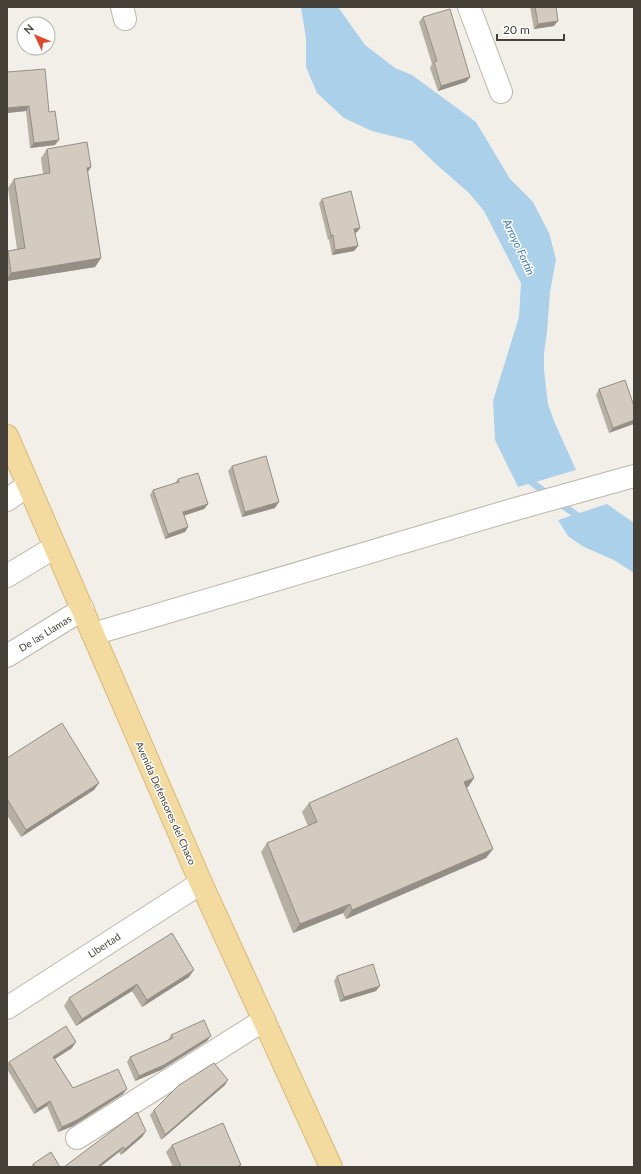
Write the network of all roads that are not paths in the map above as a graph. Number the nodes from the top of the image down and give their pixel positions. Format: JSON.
{"nodes":[{"id":1,"x":469,"y":7,"type":"edge"},
{"id":2,"x":500,"y":92,"type":"dead end"},
{"id":3,"x":7,"y":436,"type":"edge"},
{"id":4,"x":629,"y":478,"type":"edge"},
{"id":5,"x":28,"y":485,"type":"junction"},
{"id":6,"x":7,"y":500,"type":"edge"},
{"id":7,"x":55,"y":548,"type":"junction"},
{"id":8,"x":7,"y":576,"type":"edge"},
{"id":9,"x":83,"y":609,"type":"junction"},
{"id":10,"x":93,"y":634,"type":"junction"},
{"id":11,"x":8,"y":654,"type":"edge"},
{"id":12,"x":201,"y":883,"type":"junction"},
{"id":13,"x":7,"y":1008,"type":"edge"},
{"id":14,"x":264,"y":1020,"type":"junction"},
{"id":15,"x":76,"y":1138,"type":"dead end"},
{"id":16,"x":331,"y":1167,"type":"edge"}],
"edges":[{"from":1,"to":2,"type":"street"},
{"from":3,"to":5,"type":"main road","name":"Avenida Defensores del Chaco"},
{"from":4,"to":10,"type":"street"},
{"from":5,"to":6,"type":"street"},
{"from":5,"to":7,"type":"main road","name":"Avenida Defensores del Chaco"},
{"from":7,"to":8,"type":"street"},
{"from":7,"to":9,"type":"main road","name":"Avenida Defensores del Chaco"},
{"from":9,"to":10,"type":"main road","name":"Avenida Defensores del Chaco"},
{"from":9,"to":11,"type":"street","name":"De las Llamas"},
{"from":10,"to":12,"type":"main road","name":"Avenida Defensores del Chaco"},
{"from":12,"to":13,"type":"street","name":"Libertad"},
{"from":12,"to":14,"type":"main road","name":"Avenida Defensores del Chaco"},
{"from":14,"to":15,"type":"street"},
{"from":14,"to":16,"type":"main road","name":"Avenida Defensores del Chaco"}]}
